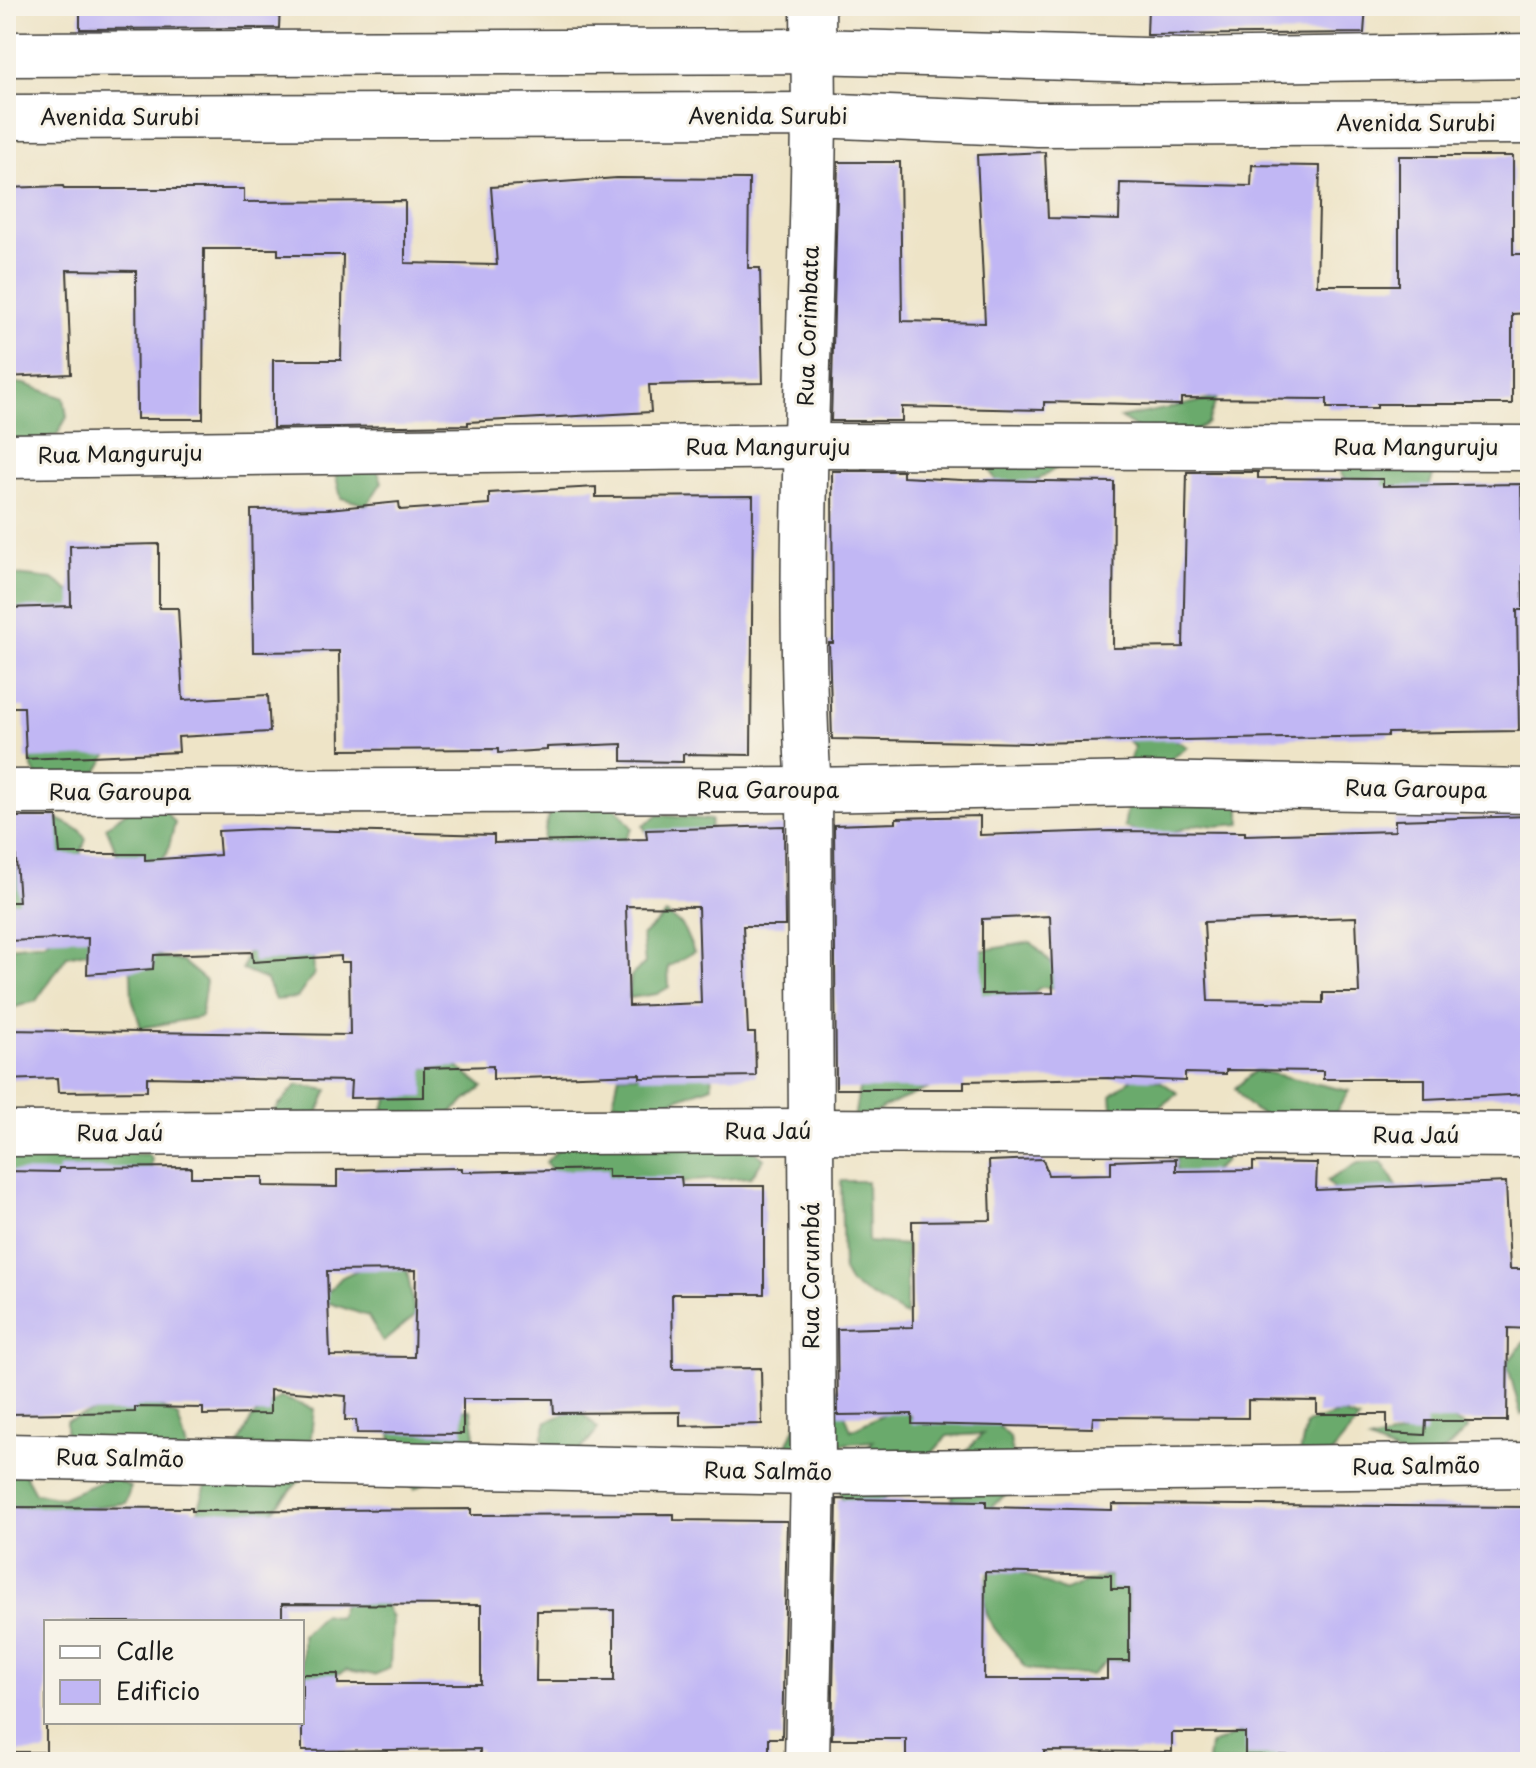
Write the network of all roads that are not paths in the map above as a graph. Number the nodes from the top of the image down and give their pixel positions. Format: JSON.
{"nodes":[{"id":1,"x":813,"y":6,"type":"edge"},
{"id":2,"x":813,"y":51,"type":"junction"},
{"id":3,"x":6,"y":54,"type":"edge"},
{"id":4,"x":1530,"y":56,"type":"edge"},
{"id":5,"x":814,"y":115,"type":"junction"},
{"id":6,"x":6,"y":117,"type":"edge"},
{"id":7,"x":1530,"y":122,"type":"edge"},
{"id":8,"x":805,"y":446,"type":"junction"},
{"id":9,"x":1530,"y":448,"type":"edge"},
{"id":10,"x":6,"y":456,"type":"edge"},
{"id":11,"x":809,"y":790,"type":"junction"},
{"id":12,"x":1530,"y":791,"type":"edge"},
{"id":13,"x":6,"y":792,"type":"edge"},
{"id":14,"x":810,"y":1131,"type":"junction"},
{"id":15,"x":6,"y":1134,"type":"edge"},
{"id":16,"x":1530,"y":1135,"type":"edge"},
{"id":17,"x":6,"y":1456,"type":"edge"},
{"id":18,"x":1530,"y":1465,"type":"edge"},
{"id":19,"x":813,"y":1473,"type":"junction"},
{"id":20,"x":807,"y":1762,"type":"edge"}],
"edges":[{"from":1,"to":2,"type":"street","name":"Rua Corimbata"},
{"from":2,"to":3,"type":"street"},
{"from":2,"to":4,"type":"street"},
{"from":2,"to":5,"type":"street","name":"Rua Corimbata"},
{"from":5,"to":6,"type":"street","name":"Avenida Surubi"},
{"from":5,"to":7,"type":"street","name":"Avenida Surubi"},
{"from":5,"to":8,"type":"street","name":"Rua Corimbata"},
{"from":8,"to":9,"type":"street","name":"Rua Manguruju"},
{"from":8,"to":10,"type":"street","name":"Rua Manguruju"},
{"from":8,"to":11,"type":"street","name":"Rua Corimbata"},
{"from":11,"to":12,"type":"street","name":"Rua Garoupa"},
{"from":11,"to":13,"type":"street","name":"Rua Garoupa"},
{"from":11,"to":14,"type":"street","name":"Rua Corumbá"},
{"from":14,"to":15,"type":"street","name":"Rua Jaú"},
{"from":14,"to":16,"type":"street","name":"Rua Jaú"},
{"from":14,"to":19,"type":"street","name":"Rua Corumbá"},
{"from":17,"to":19,"type":"street","name":"Rua Salmão"},
{"from":18,"to":19,"type":"street","name":"Rua Salmão"},
{"from":19,"to":20,"type":"street","name":"Rua Corumbá"}]}
